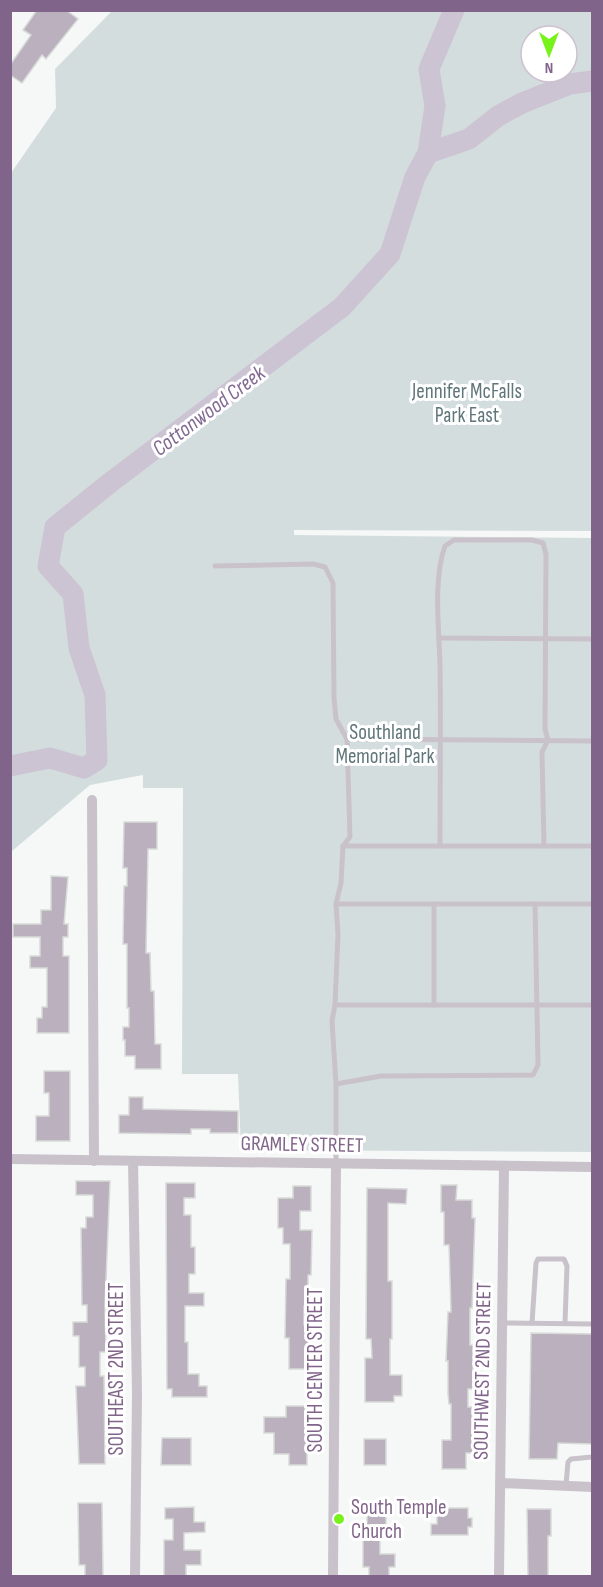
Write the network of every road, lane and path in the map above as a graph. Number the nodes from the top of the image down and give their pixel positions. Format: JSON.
{"nodes":[{"id":1,"x":215,"y":566,"type":"dead end"},
{"id":2,"x":439,"y":638,"type":"junction"},
{"id":3,"x":545,"y":639,"type":"junction"},
{"id":4,"x":592,"y":639,"type":"edge"},
{"id":5,"x":347,"y":739,"type":"junction"},
{"id":6,"x":441,"y":740,"type":"junction"},
{"id":7,"x":549,"y":740,"type":"junction"},
{"id":8,"x":592,"y":741,"type":"edge"},
{"id":9,"x":92,"y":800,"type":"dead end"},
{"id":10,"x":343,"y":846,"type":"junction"},
{"id":11,"x":440,"y":846,"type":"junction"},
{"id":12,"x":544,"y":846,"type":"junction"},
{"id":13,"x":592,"y":846,"type":"edge"},
{"id":14,"x":336,"y":904,"type":"junction"},
{"id":15,"x":434,"y":904,"type":"junction"},
{"id":16,"x":535,"y":904,"type":"junction"},
{"id":17,"x":592,"y":904,"type":"edge"},
{"id":18,"x":335,"y":1005,"type":"junction"},
{"id":19,"x":434,"y":1005,"type":"junction"},
{"id":20,"x":536,"y":1005,"type":"junction"},
{"id":21,"x":592,"y":1005,"type":"edge"},
{"id":22,"x":336,"y":1084,"type":"junction"},
{"id":23,"x":10,"y":1160,"type":"edge"},
{"id":24,"x":94,"y":1161,"type":"junction"},
{"id":25,"x":133,"y":1161,"type":"junction"},
{"id":26,"x":336,"y":1163,"type":"junction"},
{"id":27,"x":504,"y":1166,"type":"junction"},
{"id":28,"x":592,"y":1167,"type":"edge"},
{"id":29,"x":503,"y":1323,"type":"junction"},
{"id":30,"x":532,"y":1323,"type":"junction"},
{"id":31,"x":565,"y":1323,"type":"junction"},
{"id":32,"x":592,"y":1324,"type":"edge"},
{"id":33,"x":592,"y":1457,"type":"edge"},
{"id":34,"x":500,"y":1483,"type":"junction"},
{"id":35,"x":566,"y":1486,"type":"junction"},
{"id":36,"x":592,"y":1487,"type":"edge"},
{"id":37,"x":135,"y":1576,"type":"edge"},
{"id":38,"x":333,"y":1576,"type":"edge"},
{"id":39,"x":499,"y":1576,"type":"edge"}],
"edges":[{"from":1,"to":5,"type":"lane"},
{"from":2,"to":3,"type":"lane"},
{"from":2,"to":3,"type":"lane"},
{"from":2,"to":6,"type":"lane"},
{"from":3,"to":4,"type":"lane"},
{"from":3,"to":7,"type":"lane"},
{"from":5,"to":6,"type":"lane"},
{"from":5,"to":10,"type":"lane"},
{"from":6,"to":7,"type":"lane"},
{"from":6,"to":11,"type":"lane"},
{"from":7,"to":8,"type":"lane"},
{"from":7,"to":12,"type":"lane"},
{"from":9,"to":24,"type":"street"},
{"from":10,"to":11,"type":"lane"},
{"from":10,"to":14,"type":"lane"},
{"from":11,"to":12,"type":"lane"},
{"from":12,"to":13,"type":"lane"},
{"from":14,"to":15,"type":"lane"},
{"from":14,"to":18,"type":"lane"},
{"from":15,"to":16,"type":"lane"},
{"from":15,"to":19,"type":"lane"},
{"from":16,"to":17,"type":"lane"},
{"from":16,"to":20,"type":"lane"},
{"from":18,"to":19,"type":"lane"},
{"from":18,"to":22,"type":"lane"},
{"from":19,"to":20,"type":"lane"},
{"from":20,"to":21,"type":"lane"},
{"from":20,"to":22,"type":"lane"},
{"from":22,"to":26,"type":"lane"},
{"from":23,"to":24,"type":"street","name":"GRAMLEY STREET"},
{"from":24,"to":25,"type":"street","name":"GRAMLEY STREET"},
{"from":25,"to":26,"type":"street","name":"GRAMLEY STREET"},
{"from":25,"to":37,"type":"street","name":"SOUTHEAST 2ND STREET"},
{"from":26,"to":27,"type":"street","name":"GRAMLEY STREET"},
{"from":26,"to":38,"type":"street","name":"SOUTH CENTER STREET"},
{"from":27,"to":28,"type":"street","name":"GRAMLEY STREET"},
{"from":27,"to":29,"type":"street","name":"SOUTHWEST 2ND STREET"},
{"from":29,"to":30,"type":"lane"},
{"from":29,"to":34,"type":"street","name":"SOUTHWEST 2ND STREET"},
{"from":30,"to":31,"type":"lane"},
{"from":30,"to":31,"type":"lane"},
{"from":31,"to":32,"type":"lane"},
{"from":33,"to":35,"type":"lane"},
{"from":34,"to":35,"type":"street"},
{"from":34,"to":39,"type":"street","name":"SOUTHWEST 2ND STREET"},
{"from":35,"to":36,"type":"street"}]}
